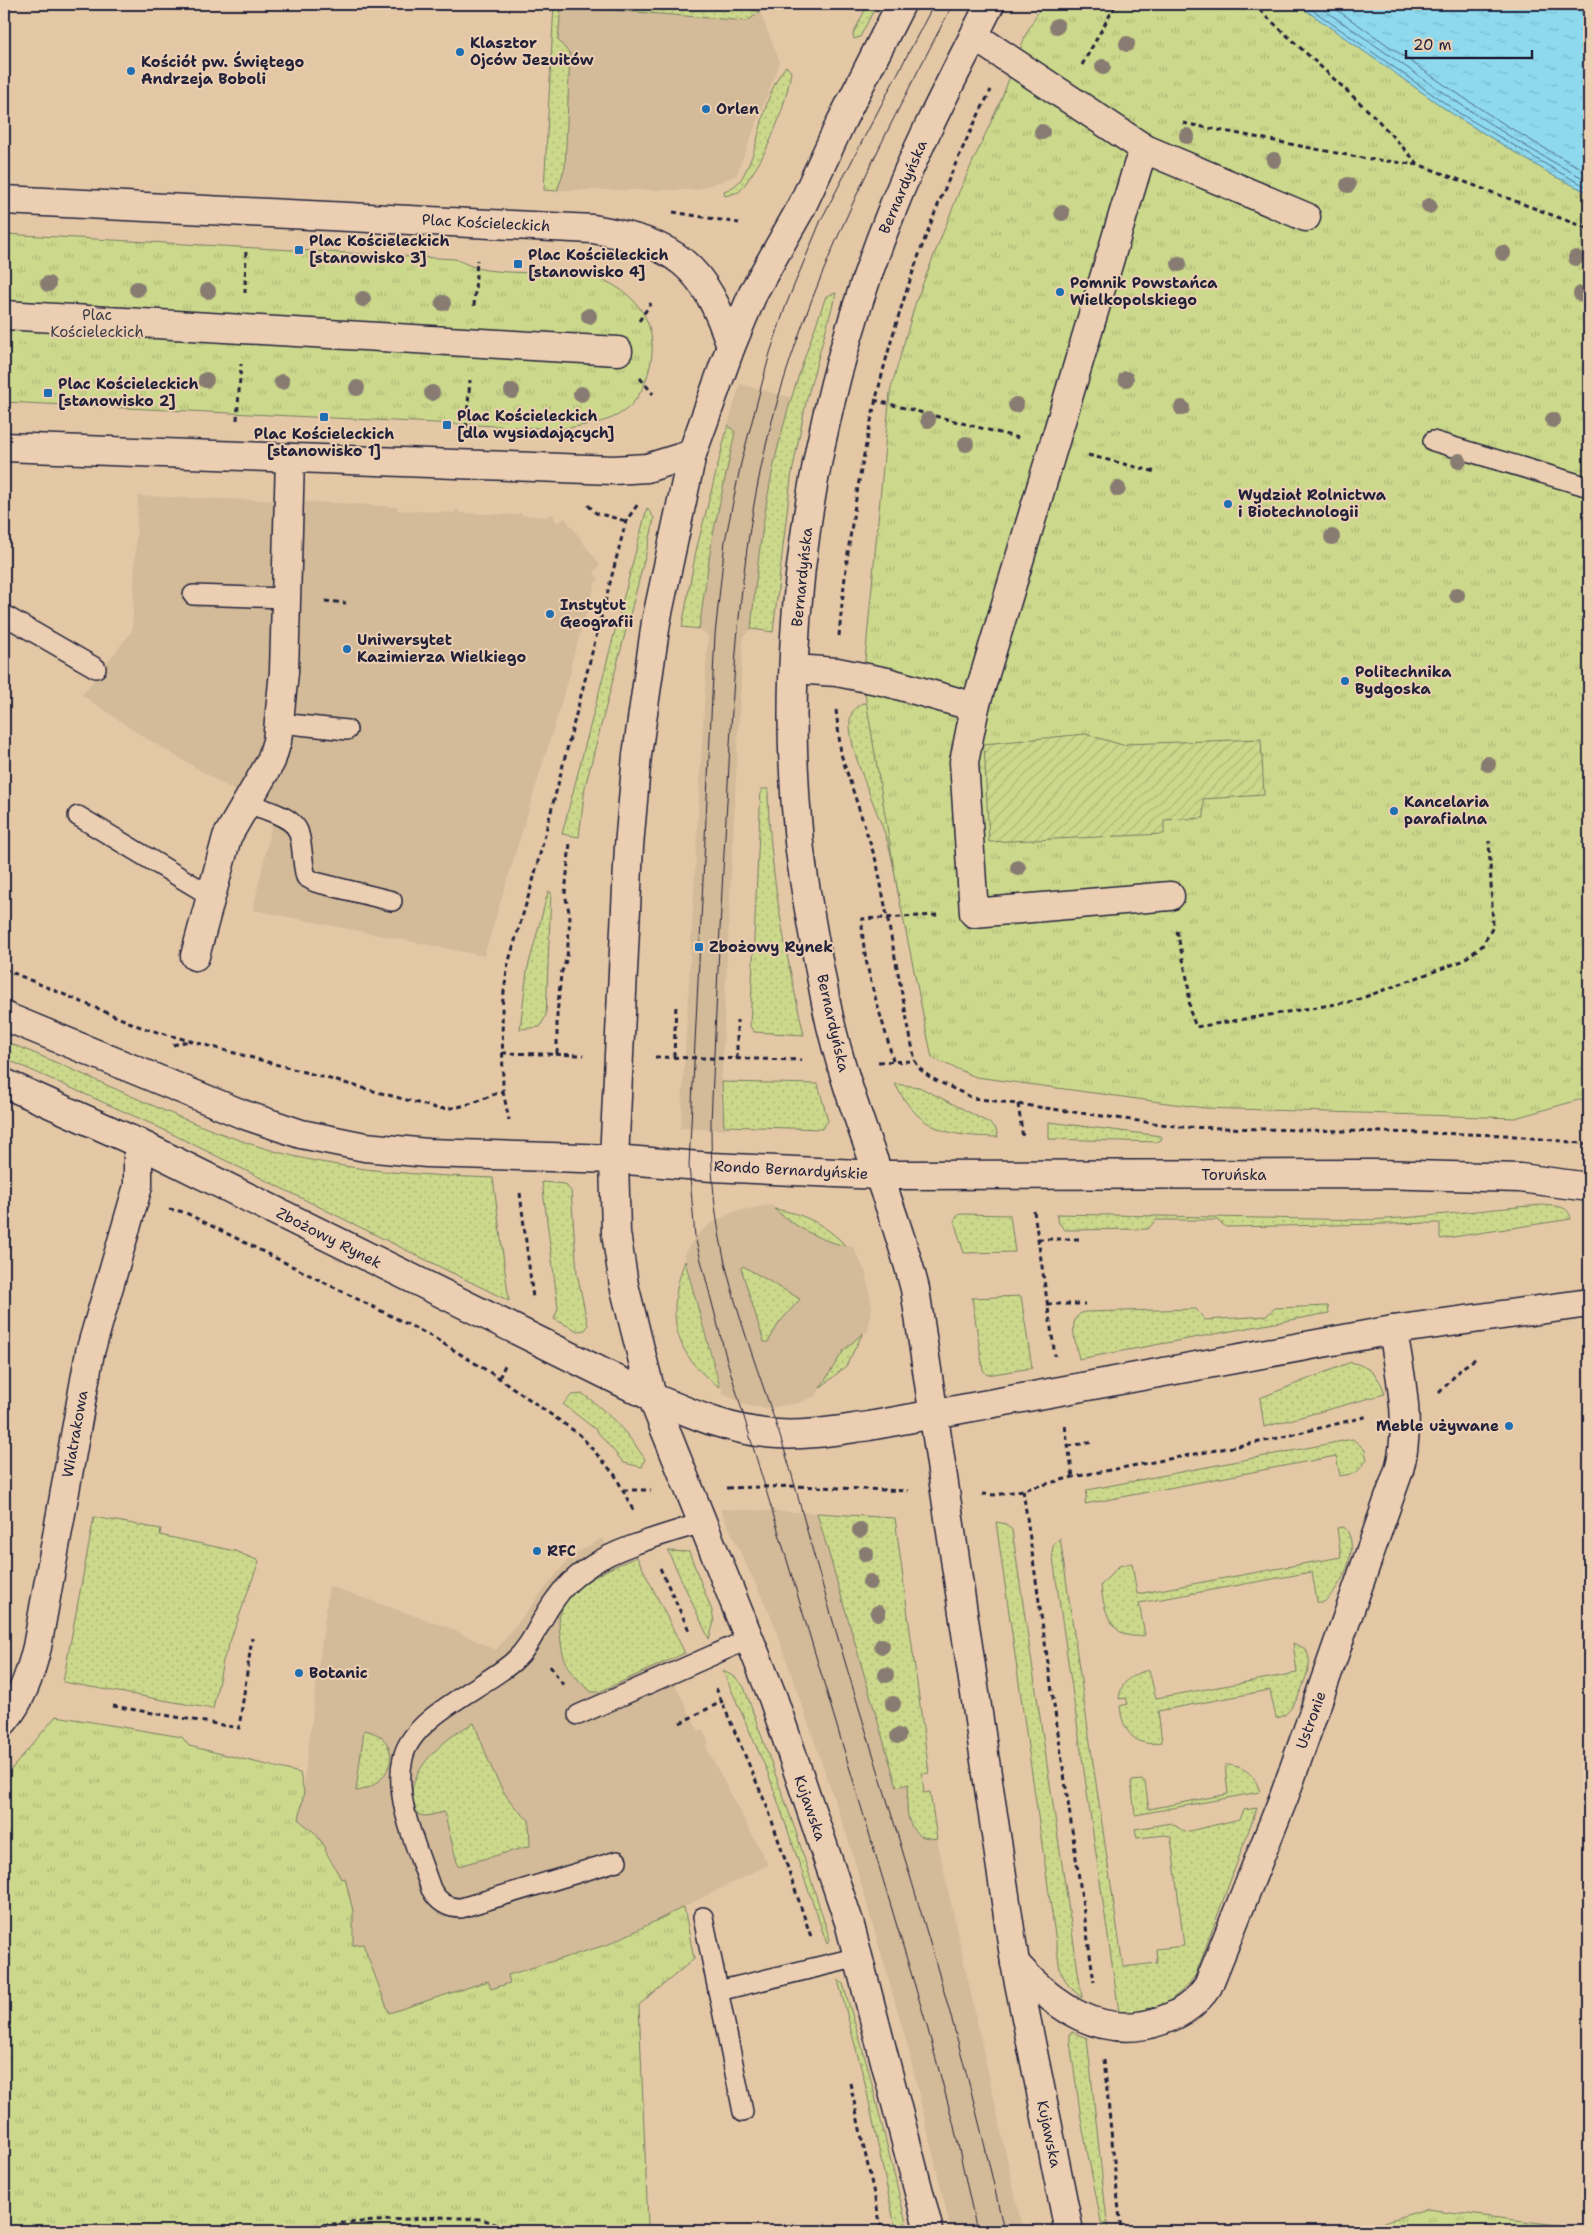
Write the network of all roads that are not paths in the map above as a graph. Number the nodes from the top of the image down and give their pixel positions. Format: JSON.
{"nodes":[{"id":1,"x":901,"y":4,"type":"edge"},
{"id":2,"x":990,"y":4,"type":"edge"},
{"id":3,"x":974,"y":36,"type":"junction"},
{"id":4,"x":1145,"y":149,"type":"junction"},
{"id":5,"x":4,"y":200,"type":"edge"},
{"id":6,"x":1306,"y":218,"type":"dead end"},
{"id":7,"x":4,"y":315,"type":"edge"},
{"id":8,"x":731,"y":346,"type":"junction"},
{"id":9,"x":618,"y":351,"type":"dead end"},
{"id":10,"x":1433,"y":442,"type":"dead end"},
{"id":11,"x":4,"y":447,"type":"edge"},
{"id":12,"x":692,"y":454,"type":"junction"},
{"id":13,"x":290,"y":458,"type":"junction"},
{"id":14,"x":1589,"y":487,"type":"edge"},
{"id":15,"x":193,"y":595,"type":"dead end"},
{"id":16,"x":286,"y":598,"type":"junction"},
{"id":17,"x":4,"y":615,"type":"edge"},
{"id":18,"x":96,"y":668,"type":"dead end"},
{"id":19,"x":794,"y":669,"type":"junction"},
{"id":20,"x":975,"y":707,"type":"junction"},
{"id":21,"x":280,"y":723,"type":"junction"},
{"id":22,"x":347,"y":730,"type":"dead end"},
{"id":23,"x":247,"y":804,"type":"junction"},
{"id":24,"x":78,"y":816,"type":"dead end"},
{"id":25,"x":211,"y":896,"type":"junction"},
{"id":26,"x":1170,"y":896,"type":"road end"},
{"id":27,"x":392,"y":901,"type":"dead end"},
{"id":28,"x":195,"y":956,"type":"dead end"},
{"id":29,"x":4,"y":1016,"type":"edge"},
{"id":30,"x":4,"y":1083,"type":"edge"},
{"id":31,"x":138,"y":1143,"type":"junction"},
{"id":32,"x":614,"y":1159,"type":"junction"},
{"id":33,"x":878,"y":1175,"type":"junction"},
{"id":34,"x":1589,"y":1187,"type":"edge"},
{"id":35,"x":1589,"y":1303,"type":"edge"},
{"id":36,"x":1392,"y":1330,"type":"junction"},
{"id":37,"x":652,"y":1397,"type":"junction"},
{"id":38,"x":934,"y":1415,"type":"junction"},
{"id":39,"x":702,"y":1523,"type":"junction"},
{"id":40,"x":749,"y":1640,"type":"junction"},
{"id":41,"x":578,"y":1715,"type":"road end"},
{"id":42,"x":4,"y":1721,"type":"edge"},
{"id":43,"x":617,"y":1861,"type":"dead end"},
{"id":44,"x":703,"y":1917,"type":"dead end"},
{"id":45,"x":859,"y":1957,"type":"junction"},
{"id":46,"x":1015,"y":1964,"type":"junction"},
{"id":47,"x":718,"y":1991,"type":"junction"},
{"id":48,"x":743,"y":2112,"type":"dead end"},
{"id":49,"x":929,"y":2231,"type":"edge"},
{"id":50,"x":1069,"y":2231,"type":"edge"}],
"edges":[{"from":1,"to":8,"type":"street"},
{"from":2,"to":3,"type":"street","name":"Bernardyńska"},
{"from":3,"to":4,"type":"street"},
{"from":3,"to":19,"type":"street","name":"Bernardyńska"},
{"from":4,"to":6,"type":"street"},
{"from":4,"to":20,"type":"street"},
{"from":5,"to":8,"type":"street","name":"Plac Kościeleckich"},
{"from":7,"to":9,"type":"street"},
{"from":8,"to":12,"type":"street"},
{"from":10,"to":14,"type":"lane"},
{"from":11,"to":13,"type":"street"},
{"from":12,"to":13,"type":"street"},
{"from":12,"to":32,"type":"street"},
{"from":13,"to":16,"type":"street"},
{"from":15,"to":16,"type":"lane"},
{"from":16,"to":21,"type":"street"},
{"from":17,"to":18,"type":"lane"},
{"from":19,"to":20,"type":"street"},
{"from":19,"to":33,"type":"street","name":"Bernardyńska"},
{"from":20,"to":26,"type":"street"},
{"from":21,"to":22,"type":"lane"},
{"from":21,"to":23,"type":"street"},
{"from":23,"to":25,"type":"street"},
{"from":23,"to":27,"type":"lane"},
{"from":24,"to":25,"type":"lane"},
{"from":25,"to":28,"type":"street"},
{"from":29,"to":32,"type":"street"},
{"from":30,"to":31,"type":"street","name":"Zbożowy Rynek"},
{"from":31,"to":37,"type":"street","name":"Zbożowy Rynek"},
{"from":31,"to":42,"type":"street","name":"Wiatrakowa"},
{"from":32,"to":33,"type":"street","name":"Rondo Bernardyńskie"},
{"from":32,"to":37,"type":"street"},
{"from":33,"to":34,"type":"street","name":"Toruńska"},
{"from":33,"to":38,"type":"street","name":"Rondo Bernardyńskie"},
{"from":35,"to":36,"type":"street"},
{"from":36,"to":38,"type":"street"},
{"from":36,"to":46,"type":"street","name":"Ustronie"},
{"from":37,"to":38,"type":"street"},
{"from":37,"to":39,"type":"street","name":"Kujawska"},
{"from":38,"to":46,"type":"street","name":"Kujawska"},
{"from":39,"to":40,"type":"street","name":"Kujawska"},
{"from":39,"to":43,"type":"lane"},
{"from":40,"to":41,"type":"lane"},
{"from":40,"to":45,"type":"street","name":"Kujawska"},
{"from":44,"to":47,"type":"lane"},
{"from":45,"to":47,"type":"lane"},
{"from":45,"to":49,"type":"street","name":"Kujawska"},
{"from":46,"to":50,"type":"street","name":"Kujawska"},
{"from":47,"to":48,"type":"lane"}]}
